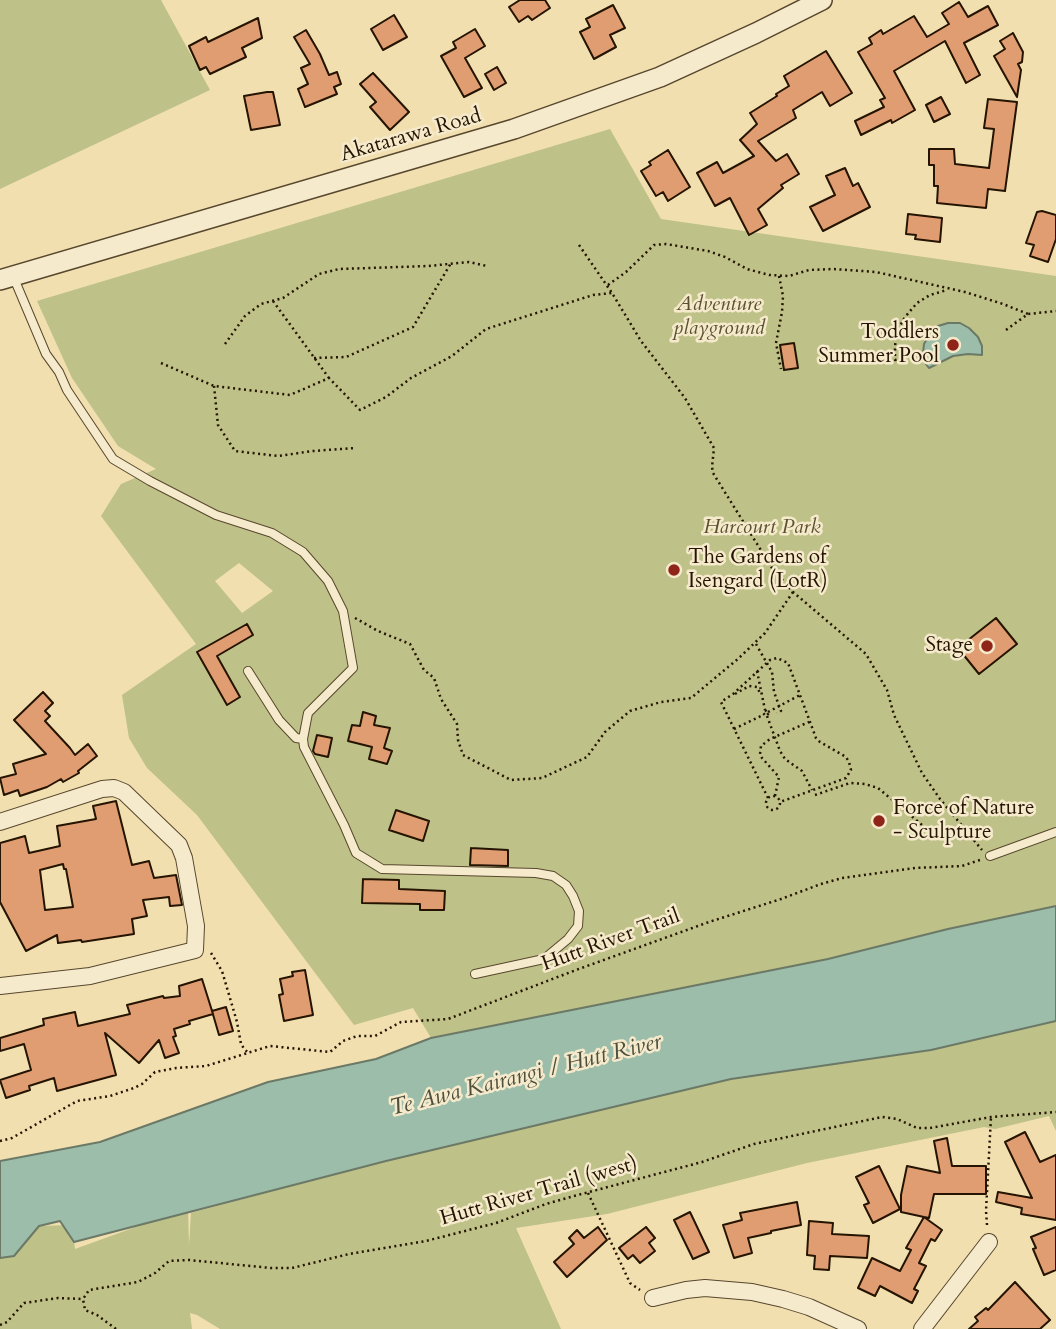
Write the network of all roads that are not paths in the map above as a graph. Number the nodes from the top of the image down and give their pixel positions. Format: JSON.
{"nodes":[{"id":1,"x":822,"y":0,"type":"edge"},
{"id":2,"x":6,"y":278,"type":"edge"},
{"id":3,"x":248,"y":671,"type":"dead end"},
{"id":4,"x":303,"y":739,"type":"junction"},
{"id":5,"x":0,"y":822,"type":"edge"},
{"id":6,"x":1056,"y":832,"type":"edge"},
{"id":7,"x":990,"y":856,"type":"road end"},
{"id":8,"x":475,"y":974,"type":"dead end"},
{"id":9,"x":0,"y":986,"type":"edge"},
{"id":10,"x":989,"y":1242,"type":"road end"},
{"id":11,"x":653,"y":1298,"type":"road end"},
{"id":12,"x":858,"y":1329,"type":"edge"},
{"id":13,"x":922,"y":1329,"type":"edge"}],
"edges":[{"from":1,"to":2,"type":"street","name":"Akatarawa Road"},
{"from":2,"to":4,"type":"lane"},
{"from":3,"to":4,"type":"lane"},
{"from":4,"to":8,"type":"lane"},
{"from":5,"to":9,"type":"street"},
{"from":6,"to":7,"type":"lane"},
{"from":10,"to":13,"type":"street"},
{"from":11,"to":12,"type":"street"}]}
